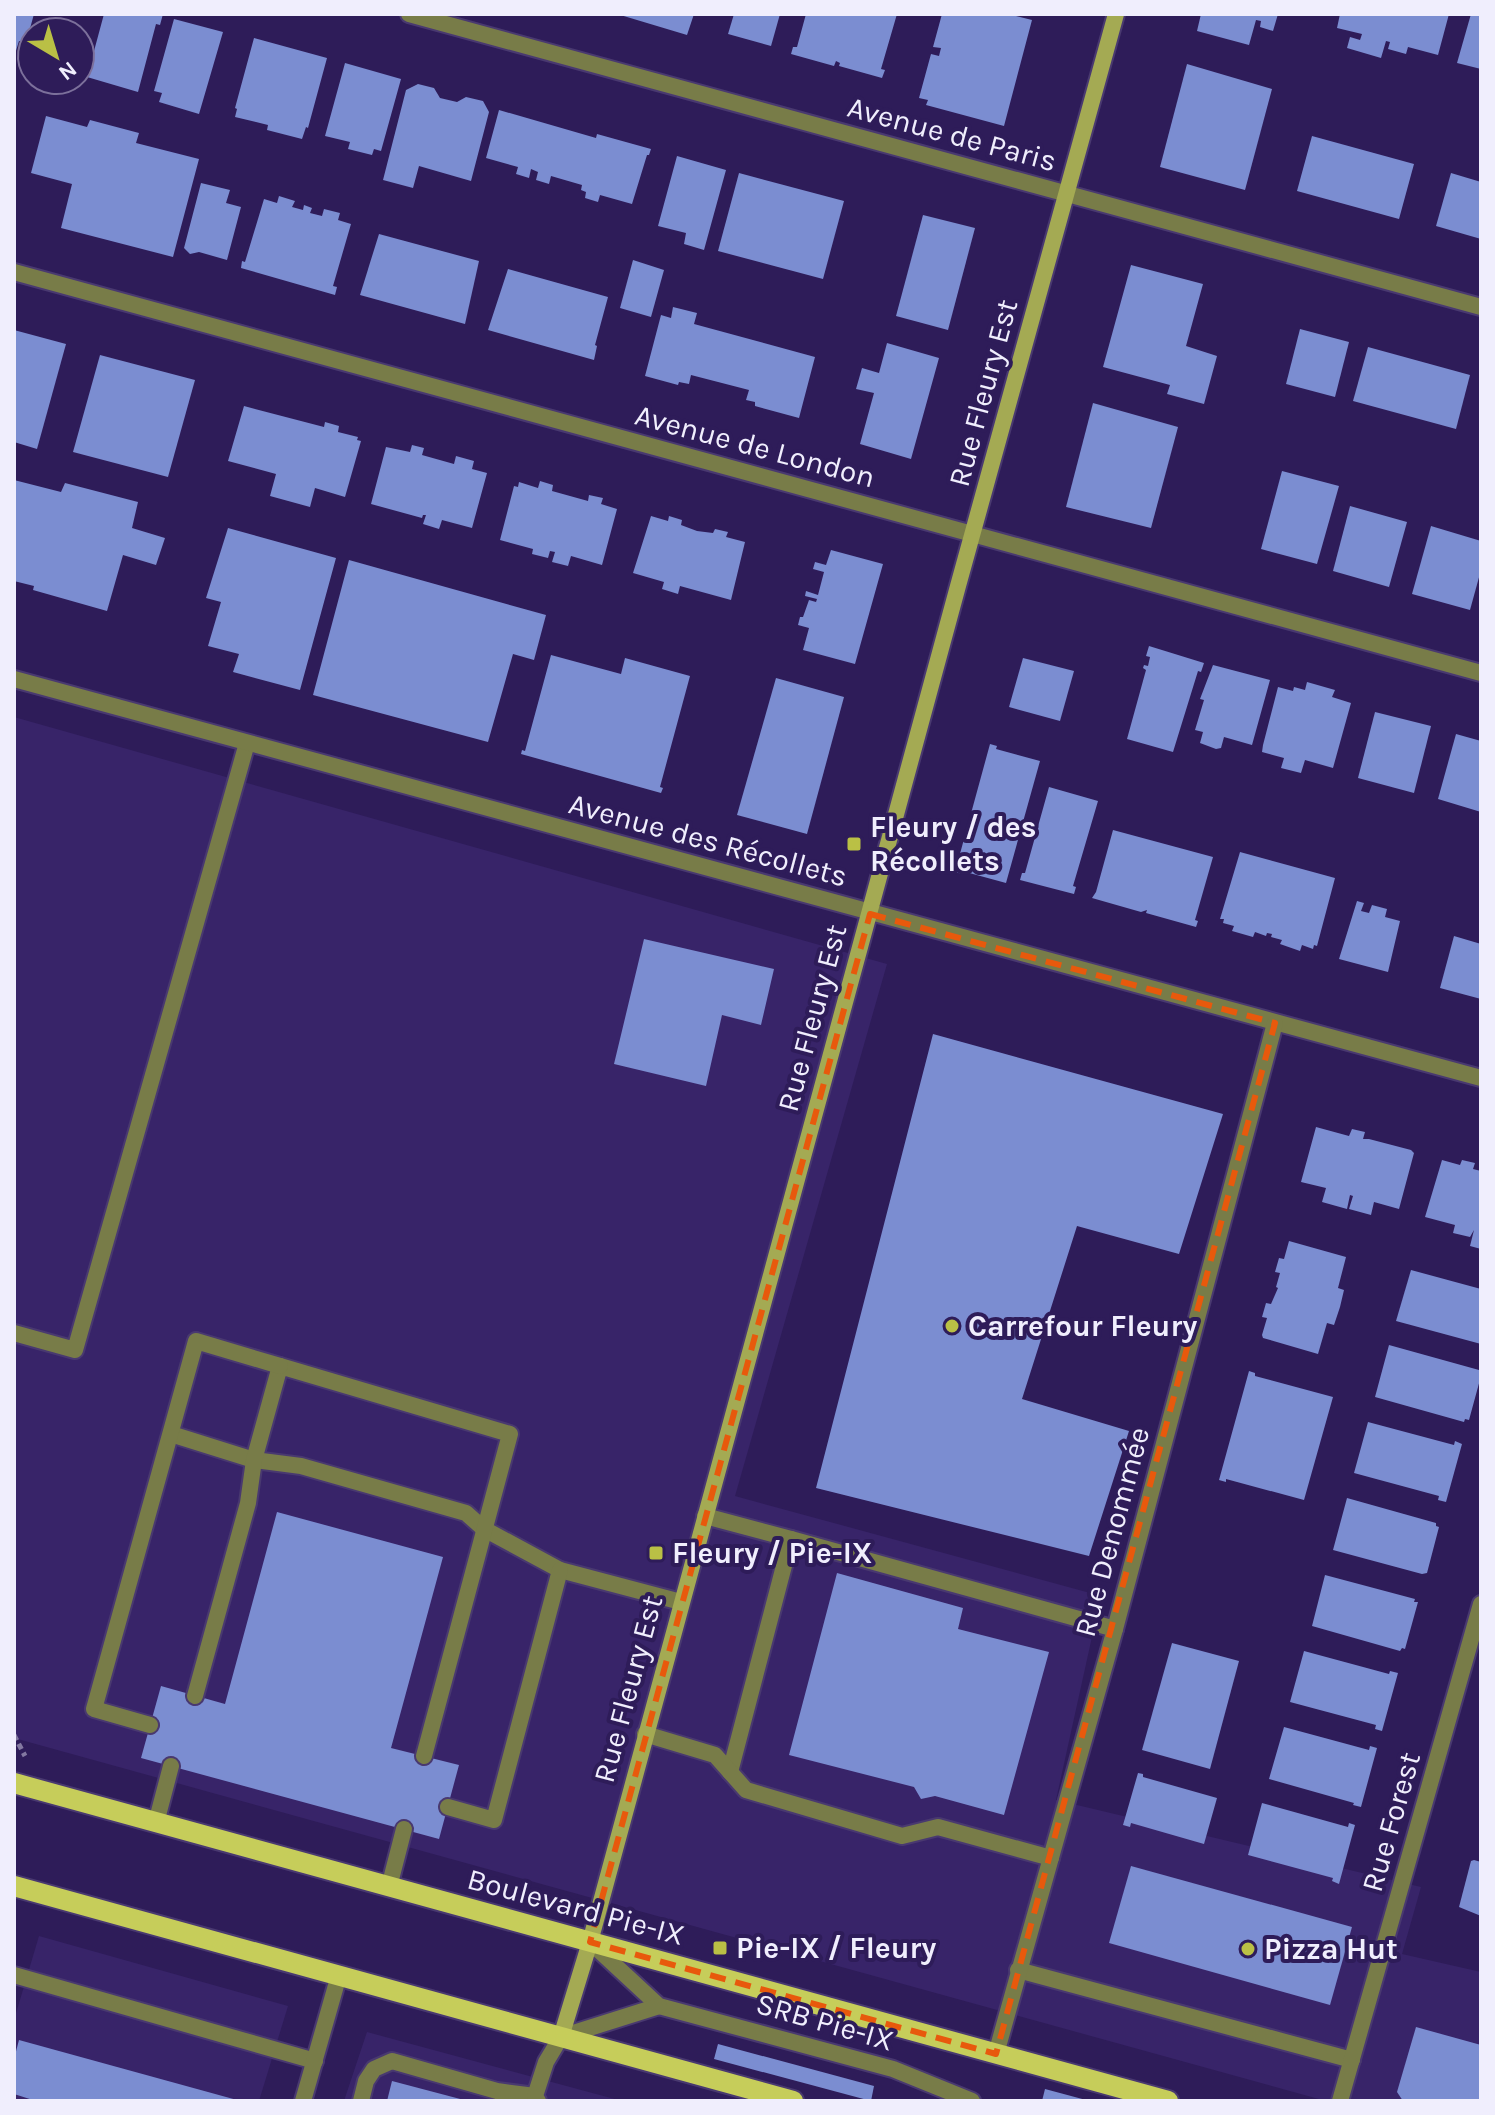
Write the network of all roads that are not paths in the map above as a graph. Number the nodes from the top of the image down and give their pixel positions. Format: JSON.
{"nodes":[{"id":1,"x":409,"y":14,"type":"edge"},
{"id":2,"x":1116,"y":14,"type":"edge"},
{"id":3,"x":1067,"y":195,"type":"junction"},
{"id":4,"x":14,"y":272,"type":"edge"},
{"id":5,"x":1481,"y":307,"type":"edge"},
{"id":6,"x":973,"y":535,"type":"junction"},
{"id":7,"x":1481,"y":673,"type":"edge"},
{"id":8,"x":14,"y":679,"type":"edge"},
{"id":9,"x":247,"y":743,"type":"junction"},
{"id":10,"x":870,"y":914,"type":"junction"},
{"id":11,"x":1275,"y":1023,"type":"junction"},
{"id":12,"x":1481,"y":1078,"type":"edge"},
{"id":13,"x":14,"y":1333,"type":"edge"},
{"id":14,"x":280,"y":1366,"type":"junction"},
{"id":15,"x":171,"y":1434,"type":"junction"},
{"id":16,"x":254,"y":1460,"type":"junction"},
{"id":17,"x":705,"y":1516,"type":"junction"},
{"id":18,"x":484,"y":1529,"type":"junction"},
{"id":19,"x":791,"y":1539,"type":"junction"},
{"id":20,"x":560,"y":1570,"type":"junction"},
{"id":21,"x":681,"y":1602,"type":"junction"},
{"id":22,"x":1481,"y":1604,"type":"edge"},
{"id":23,"x":1115,"y":1629,"type":"junction"},
{"id":24,"x":195,"y":1696,"type":"dead end"},
{"id":25,"x":150,"y":1725,"type":"dead end"},
{"id":26,"x":645,"y":1734,"type":"junction"},
{"id":27,"x":424,"y":1756,"type":"dead end"},
{"id":28,"x":171,"y":1766,"type":"dead end"},
{"id":29,"x":730,"y":1772,"type":"junction"},
{"id":30,"x":14,"y":1783,"type":"edge"},
{"id":31,"x":448,"y":1807,"type":"dead end"},
{"id":32,"x":156,"y":1823,"type":"junction"},
{"id":33,"x":404,"y":1829,"type":"dead end"},
{"id":34,"x":1051,"y":1858,"type":"junction"},
{"id":35,"x":14,"y":1886,"type":"edge"},
{"id":36,"x":389,"y":1887,"type":"junction"},
{"id":37,"x":590,"y":1942,"type":"junction"},
{"id":38,"x":1018,"y":1970,"type":"junction"},
{"id":39,"x":14,"y":1975,"type":"edge"},
{"id":40,"x":339,"y":1975,"type":"junction"},
{"id":41,"x":659,"y":2006,"type":"junction"},
{"id":42,"x":561,"y":2037,"type":"junction"},
{"id":43,"x":996,"y":2054,"type":"junction"},
{"id":44,"x":1352,"y":2060,"type":"junction"},
{"id":45,"x":315,"y":2061,"type":"junction"},
{"id":46,"x":536,"y":2098,"type":"edge"},
{"id":47,"x":303,"y":2101,"type":"edge"},
{"id":48,"x":361,"y":2101,"type":"edge"},
{"id":49,"x":793,"y":2101,"type":"edge"},
{"id":50,"x":972,"y":2101,"type":"edge"},
{"id":51,"x":1168,"y":2101,"type":"edge"},
{"id":52,"x":1340,"y":2101,"type":"edge"}],
"edges":[{"from":1,"to":3,"type":"street","name":"Avenue de Paris"},
{"from":2,"to":3,"type":"street","name":"Rue Fleury Est"},
{"from":3,"to":5,"type":"street","name":"Avenue de Paris"},
{"from":3,"to":6,"type":"street","name":"Rue Fleury Est"},
{"from":4,"to":6,"type":"street","name":"Avenue de London"},
{"from":6,"to":7,"type":"street","name":"Avenue de London"},
{"from":6,"to":10,"type":"street","name":"Rue Fleury Est"},
{"from":8,"to":9,"type":"street","name":"Avenue des Récollets"},
{"from":9,"to":10,"type":"street","name":"Avenue des Récollets"},
{"from":9,"to":13,"type":"street"},
{"from":10,"to":11,"type":"street","name":"Avenue des Récollets"},
{"from":10,"to":17,"type":"street","name":"Rue Fleury Est"},
{"from":11,"to":12,"type":"street","name":"Avenue des Récollets"},
{"from":11,"to":23,"type":"street","name":"Rue Denommée"},
{"from":14,"to":15,"type":"street"},
{"from":14,"to":16,"type":"street"},
{"from":14,"to":18,"type":"street"},
{"from":15,"to":16,"type":"street"},
{"from":15,"to":25,"type":"street"},
{"from":16,"to":18,"type":"street"},
{"from":16,"to":24,"type":"street"},
{"from":17,"to":19,"type":"street"},
{"from":17,"to":21,"type":"street","name":"Rue Fleury Est"},
{"from":18,"to":20,"type":"street"},
{"from":18,"to":27,"type":"street"},
{"from":19,"to":23,"type":"street"},
{"from":19,"to":29,"type":"street"},
{"from":20,"to":21,"type":"street"},
{"from":20,"to":31,"type":"street"},
{"from":21,"to":26,"type":"street","name":"Rue Fleury Est"},
{"from":22,"to":44,"type":"street","name":"Rue Forest"},
{"from":23,"to":34,"type":"street","name":"Rue Denommée"},
{"from":26,"to":29,"type":"street"},
{"from":26,"to":37,"type":"street","name":"Rue Fleury Est"},
{"from":28,"to":32,"type":"street"},
{"from":29,"to":34,"type":"street"},
{"from":30,"to":32,"type":"main road","name":"Boulevard Pie-IX"},
{"from":32,"to":36,"type":"main road","name":"Boulevard Pie-IX"},
{"from":33,"to":36,"type":"street"},
{"from":34,"to":38,"type":"street","name":"Rue Denommée"},
{"from":35,"to":40,"type":"main road"},
{"from":36,"to":37,"type":"main road","name":"Boulevard Pie-IX"},
{"from":37,"to":41,"type":"street","name":"SRB Pie-IX"},
{"from":37,"to":42,"type":"street","name":"Rue Fleury Est"},
{"from":37,"to":43,"type":"main road","name":"Boulevard Pie-IX"},
{"from":38,"to":43,"type":"street","name":"Rue Denommée"},
{"from":38,"to":44,"type":"street"},
{"from":39,"to":45,"type":"street"},
{"from":40,"to":42,"type":"main road"},
{"from":40,"to":45,"type":"street"},
{"from":41,"to":42,"type":"street"},
{"from":41,"to":50,"type":"street","name":"SRB Pie-IX"},
{"from":42,"to":46,"type":"street"},
{"from":42,"to":49,"type":"main road"},
{"from":43,"to":51,"type":"main road","name":"Boulevard Pie-IX"},
{"from":44,"to":52,"type":"street","name":"Rue Forest"},
{"from":45,"to":47,"type":"street"},
{"from":46,"to":48,"type":"street"}]}
